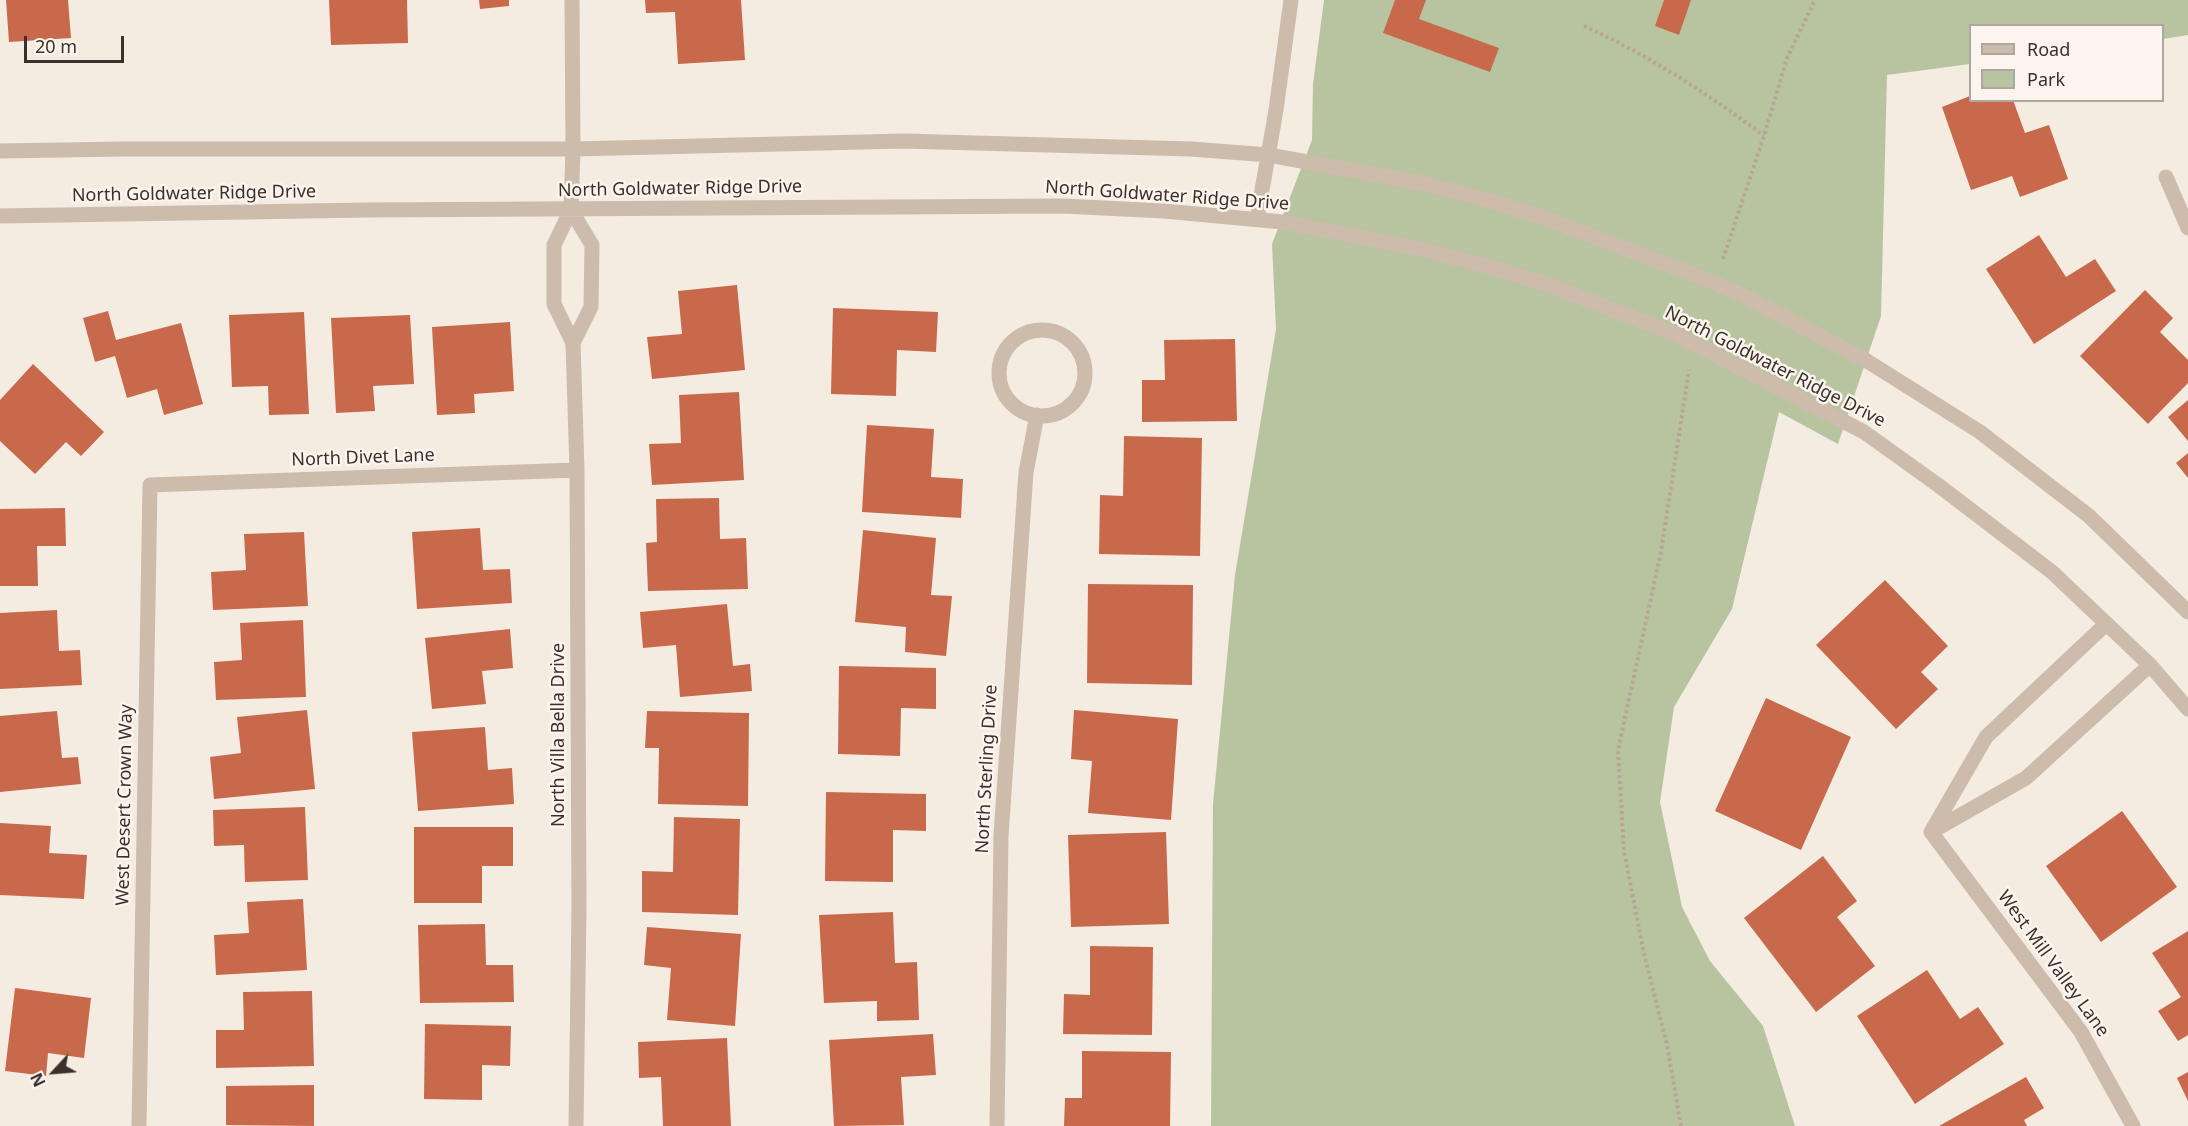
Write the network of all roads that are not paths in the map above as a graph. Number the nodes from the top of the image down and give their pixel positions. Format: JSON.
{"nodes":[{"id":1,"x":572,"y":0,"type":"edge"},
{"id":2,"x":1291,"y":0,"type":"edge"},
{"id":3,"x":573,"y":149,"type":"junction"},
{"id":4,"x":0,"y":151,"type":"edge"},
{"id":5,"x":1269,"y":155,"type":"junction"},
{"id":6,"x":2166,"y":177,"type":"dead end"},
{"id":7,"x":572,"y":210,"type":"junction"},
{"id":8,"x":0,"y":216,"type":"edge"},
{"id":9,"x":1257,"y":219,"type":"junction"},
{"id":10,"x":2188,"y":228,"type":"edge"},
{"id":11,"x":573,"y":343,"type":"junction"},
{"id":12,"x":1037,"y":415,"type":"junction"},
{"id":13,"x":577,"y":470,"type":"junction"},
{"id":14,"x":150,"y":485,"type":"joint"},
{"id":15,"x":2188,"y":612,"type":"edge"},
{"id":16,"x":2106,"y":624,"type":"junction"},
{"id":17,"x":2150,"y":665,"type":"junction"},
{"id":18,"x":2188,"y":709,"type":"edge"},
{"id":19,"x":1931,"y":832,"type":"junction"},
{"id":20,"x":139,"y":1126,"type":"edge"},
{"id":21,"x":576,"y":1126,"type":"edge"},
{"id":22,"x":997,"y":1126,"type":"edge"},
{"id":23,"x":2133,"y":1126,"type":"edge"}],
"edges":[{"from":1,"to":3,"type":"street","name":"North Villa Bella Drive"},
{"from":2,"to":5,"type":"street"},
{"from":3,"to":4,"type":"street"},
{"from":3,"to":5,"type":"street"},
{"from":3,"to":7,"type":"street","name":"North Villa Bella Drive"},
{"from":5,"to":9,"type":"street"},
{"from":5,"to":15,"type":"street"},
{"from":6,"to":10,"type":"street"},
{"from":7,"to":8,"type":"street","name":"North Goldwater Ridge Drive"},
{"from":7,"to":9,"type":"street","name":"North Goldwater Ridge Drive"},
{"from":7,"to":11,"type":"street","name":"North Villa Bella Drive"},
{"from":7,"to":11,"type":"street","name":"North Villa Bella Drive"},
{"from":9,"to":16,"type":"street","name":"North Goldwater Ridge Drive"},
{"from":11,"to":13,"type":"street","name":"North Villa Bella Drive"},
{"from":12,"to":12,"type":"street"},
{"from":12,"to":22,"type":"street","name":"North Sterling Drive"},
{"from":13,"to":14,"type":"street","name":"North Divet Lane"},
{"from":13,"to":21,"type":"street","name":"North Villa Bella Drive"},
{"from":14,"to":20,"type":"street","name":"West Desert Crown Way"},
{"from":16,"to":17,"type":"street","name":"North Goldwater Ridge Drive"},
{"from":16,"to":19,"type":"street"},
{"from":17,"to":18,"type":"street","name":"North Goldwater Ridge Drive"},
{"from":17,"to":19,"type":"street"},
{"from":19,"to":23,"type":"street","name":"West Mill Valley Lane"}]}
